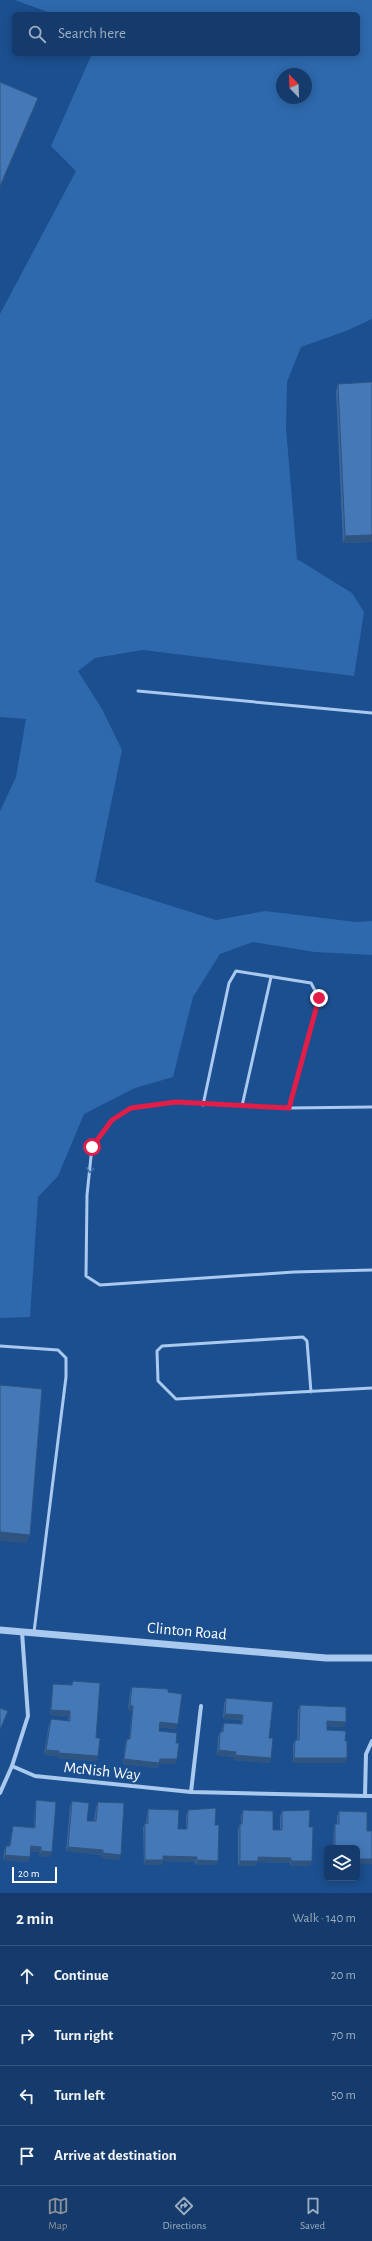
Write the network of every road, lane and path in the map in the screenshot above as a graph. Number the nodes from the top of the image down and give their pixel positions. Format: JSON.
{"nodes":[{"id":1,"x":138,"y":690,"type":"dead end"},
{"id":2,"x":372,"y":712,"type":"edge"},
{"id":3,"x":271,"y":977,"type":"junction"},
{"id":4,"x":203,"y":1105,"type":"junction"},
{"id":5,"x":242,"y":1106,"type":"junction"},
{"id":6,"x":372,"y":1107,"type":"edge"},
{"id":7,"x":289,"y":1108,"type":"junction"},
{"id":8,"x":372,"y":1270,"type":"edge"},
{"id":9,"x":0,"y":1346,"type":"edge"},
{"id":10,"x":372,"y":1388,"type":"edge"},
{"id":11,"x":311,"y":1392,"type":"junction"},
{"id":12,"x":0,"y":1630,"type":"edge"},
{"id":13,"x":22,"y":1632,"type":"junction"},
{"id":14,"x":34,"y":1632,"type":"junction"},
{"id":15,"x":372,"y":1658,"type":"edge"},
{"id":16,"x":201,"y":1706,"type":"dead end"},
{"id":17,"x":372,"y":1741,"type":"edge"},
{"id":18,"x":12,"y":1766,"type":"junction"},
{"id":19,"x":191,"y":1792,"type":"junction"},
{"id":20,"x":0,"y":1793,"type":"edge"},
{"id":21,"x":365,"y":1796,"type":"junction"},
{"id":22,"x":372,"y":1796,"type":"edge"}],
"edges":[{"from":1,"to":2,"type":"lane"},
{"from":3,"to":4,"type":"lane"},
{"from":3,"to":5,"type":"lane"},
{"from":3,"to":7,"type":"lane"},
{"from":4,"to":5,"type":"lane"},
{"from":4,"to":8,"type":"lane","one_way":true},
{"from":5,"to":7,"type":"lane"},
{"from":6,"to":7,"type":"lane"},
{"from":9,"to":14,"type":"lane"},
{"from":10,"to":11,"type":"lane"},
{"from":11,"to":11,"type":"lane"},
{"from":12,"to":13,"type":"street","name":"Clinton Road"},
{"from":13,"to":14,"type":"street","name":"Clinton Road"},
{"from":13,"to":18,"type":"street"},
{"from":14,"to":15,"type":"street","name":"Clinton Road"},
{"from":16,"to":19,"type":"street"},
{"from":17,"to":21,"type":"street"},
{"from":18,"to":19,"type":"street","name":"McNish Way"},
{"from":18,"to":20,"type":"street"},
{"from":19,"to":21,"type":"street","name":"McNish Way"},
{"from":21,"to":22,"type":"street","name":"McNish Way"}]}
